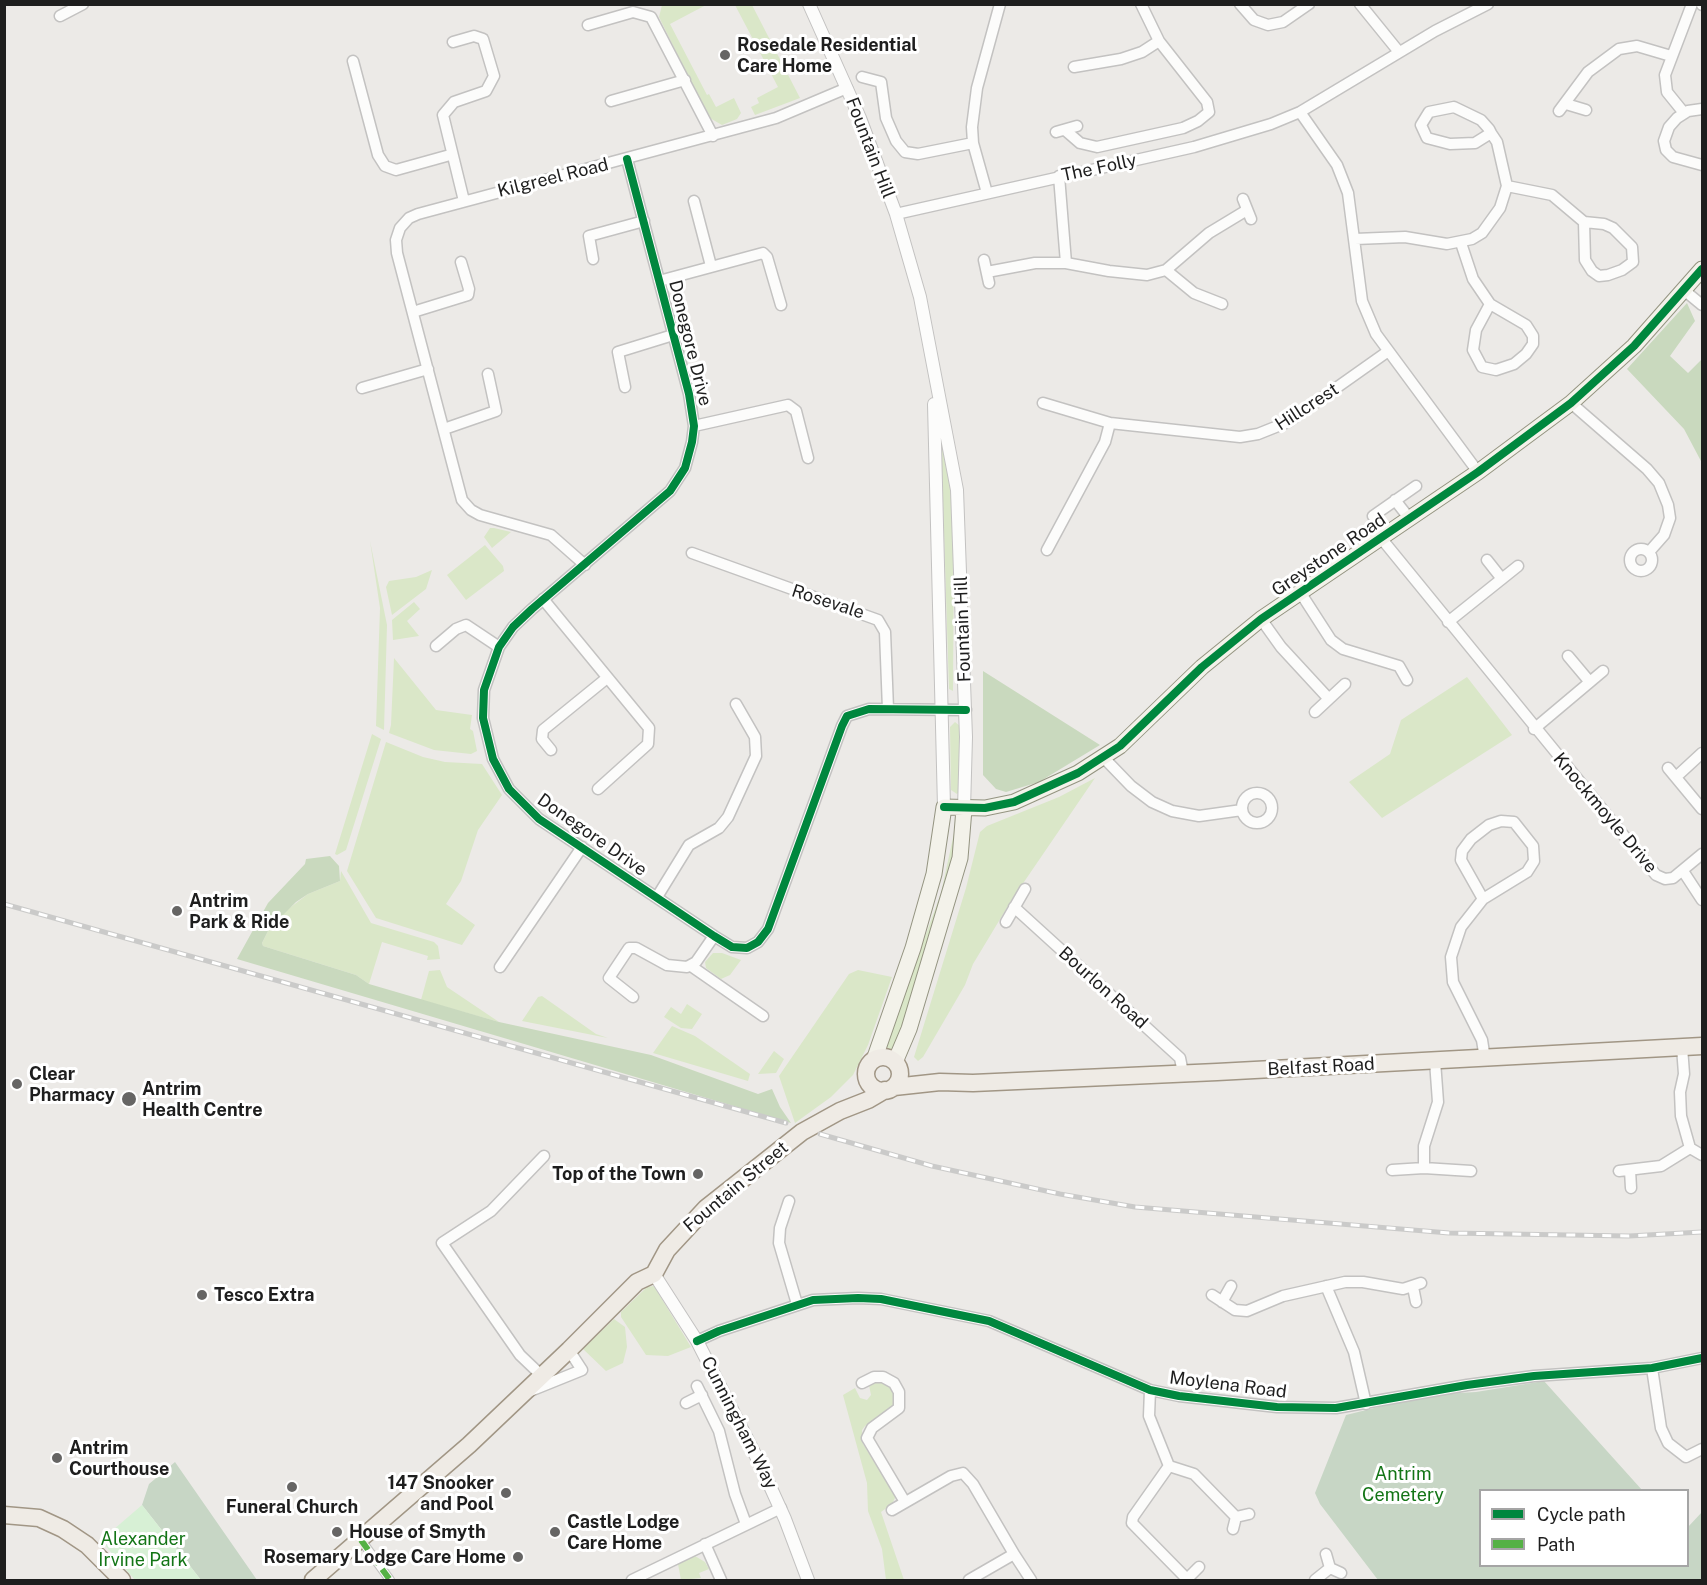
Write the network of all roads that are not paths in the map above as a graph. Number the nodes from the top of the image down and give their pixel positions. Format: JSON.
{"nodes":[{"id":1,"x":83,"y":4,"type":"edge"},
{"id":2,"x":809,"y":4,"type":"edge"},
{"id":3,"x":1000,"y":4,"type":"edge"},
{"id":4,"x":1141,"y":4,"type":"edge"},
{"id":5,"x":1240,"y":4,"type":"edge"},
{"id":6,"x":1309,"y":4,"type":"edge"},
{"id":7,"x":1360,"y":4,"type":"edge"},
{"id":8,"x":1488,"y":4,"type":"edge"},
{"id":9,"x":1692,"y":4,"type":"edge"},
{"id":10,"x":60,"y":16,"type":"dead end"},
{"id":11,"x":588,"y":25,"type":"dead end"},
{"id":12,"x":1160,"y":41,"type":"junction"},
{"id":13,"x":453,"y":42,"type":"dead end"},
{"id":14,"x":1399,"y":52,"type":"junction"},
{"id":15,"x":1671,"y":56,"type":"junction"},
{"id":16,"x":353,"y":61,"type":"dead end"},
{"id":17,"x":1074,"y":67,"type":"dead end"},
{"id":18,"x":862,"y":77,"type":"dead end"},
{"id":19,"x":685,"y":80,"type":"junction"},
{"id":20,"x":847,"y":88,"type":"junction"},
{"id":21,"x":611,"y":101,"type":"dead end"},
{"id":22,"x":1702,"y":109,"type":"edge"},
{"id":23,"x":1586,"y":110,"type":"dead end"},
{"id":24,"x":1300,"y":112,"type":"junction"},
{"id":25,"x":1684,"y":113,"type":"junction"},
{"id":26,"x":1077,"y":126,"type":"dead end"},
{"id":27,"x":1491,"y":133,"type":"junction"},
{"id":28,"x":713,"y":136,"type":"junction"},
{"id":29,"x":973,"y":143,"type":"junction"},
{"id":30,"x":450,"y":155,"type":"junction"},
{"id":31,"x":627,"y":159,"type":"junction"},
{"id":32,"x":1702,"y":165,"type":"edge"},
{"id":33,"x":1059,"y":176,"type":"junction"},
{"id":34,"x":1507,"y":186,"type":"junction"},
{"id":35,"x":987,"y":193,"type":"junction"},
{"id":36,"x":464,"y":201,"type":"junction"},
{"id":37,"x":694,"y":201,"type":"dead end"},
{"id":38,"x":1247,"y":210,"type":"dead end"},
{"id":39,"x":896,"y":214,"type":"junction"},
{"id":40,"x":644,"y":221,"type":"junction"},
{"id":41,"x":1584,"y":222,"type":"junction"},
{"id":42,"x":1355,"y":239,"type":"junction"},
{"id":43,"x":1461,"y":243,"type":"junction"},
{"id":44,"x":593,"y":260,"type":"dead end"},
{"id":45,"x":984,"y":260,"type":"dead end"},
{"id":46,"x":461,"y":261,"type":"dead end"},
{"id":47,"x":1066,"y":263,"type":"junction"},
{"id":48,"x":711,"y":266,"type":"junction"},
{"id":49,"x":1702,"y":269,"type":"edge"},
{"id":50,"x":1166,"y":270,"type":"junction"},
{"id":51,"x":659,"y":281,"type":"junction"},
{"id":52,"x":1217,"y":290,"type":"dead end"},
{"id":53,"x":1685,"y":291,"type":"junction"},
{"id":54,"x":1490,"y":304,"type":"junction"},
{"id":55,"x":781,"y":305,"type":"dead end"},
{"id":56,"x":1702,"y":305,"type":"edge"},
{"id":57,"x":413,"y":312,"type":"junction"},
{"id":58,"x":673,"y":335,"type":"junction"},
{"id":59,"x":1386,"y":352,"type":"junction"},
{"id":60,"x":933,"y":368,"type":"junction"},
{"id":61,"x":428,"y":369,"type":"junction"},
{"id":62,"x":488,"y":374,"type":"dead end"},
{"id":63,"x":625,"y":387,"type":"dead end"},
{"id":64,"x":362,"y":388,"type":"dead end"},
{"id":65,"x":1043,"y":403,"type":"dead end"},
{"id":66,"x":1571,"y":403,"type":"junction"},
{"id":67,"x":1110,"y":423,"type":"junction"},
{"id":68,"x":694,"y":426,"type":"junction"},
{"id":69,"x":444,"y":429,"type":"junction"},
{"id":70,"x":808,"y":458,"type":"dead end"},
{"id":71,"x":1478,"y":472,"type":"junction"},
{"id":72,"x":1416,"y":486,"type":"dead end"},
{"id":73,"x":1395,"y":500,"type":"junction"},
{"id":74,"x":1373,"y":516,"type":"dead end"},
{"id":75,"x":1409,"y":518,"type":"junction"},
{"id":76,"x":1381,"y":538,"type":"junction"},
{"id":77,"x":1047,"y":550,"type":"dead end"},
{"id":78,"x":1649,"y":552,"type":"dead end"},
{"id":79,"x":692,"y":553,"type":"dead end"},
{"id":80,"x":1487,"y":561,"type":"dead end"},
{"id":81,"x":585,"y":565,"type":"junction"},
{"id":82,"x":1518,"y":566,"type":"dead end"},
{"id":83,"x":1502,"y":579,"type":"junction"},
{"id":84,"x":1300,"y":592,"type":"junction"},
{"id":85,"x":543,"y":599,"type":"junction"},
{"id":86,"x":1261,"y":619,"type":"junction"},
{"id":87,"x":1448,"y":622,"type":"junction"},
{"id":88,"x":436,"y":646,"type":"dead end"},
{"id":89,"x":499,"y":647,"type":"junction"},
{"id":90,"x":1568,"y":656,"type":"dead end"},
{"id":91,"x":1603,"y":670,"type":"dead end"},
{"id":92,"x":608,"y":678,"type":"junction"},
{"id":93,"x":1407,"y":680,"type":"dead end"},
{"id":94,"x":1589,"y":681,"type":"junction"},
{"id":95,"x":1345,"y":684,"type":"dead end"},
{"id":96,"x":1329,"y":699,"type":"junction"},
{"id":97,"x":736,"y":704,"type":"dead end"},
{"id":98,"x":888,"y":709,"type":"junction"},
{"id":99,"x":943,"y":709,"type":"junction"},
{"id":100,"x":966,"y":710,"type":"junction"},
{"id":101,"x":1315,"y":711,"type":"dead end"},
{"id":102,"x":1534,"y":729,"type":"junction"},
{"id":103,"x":551,"y":750,"type":"dead end"},
{"id":104,"x":1702,"y":753,"type":"edge"},
{"id":105,"x":1103,"y":757,"type":"junction"},
{"id":106,"x":1668,"y":768,"type":"dead end"},
{"id":107,"x":1676,"y":777,"type":"junction"},
{"id":108,"x":598,"y":789,"type":"dead end"},
{"id":109,"x":944,"y":807,"type":"junction"},
{"id":110,"x":964,"y":809,"type":"junction"},
{"id":111,"x":1702,"y":809,"type":"edge"},
{"id":112,"x":1242,"y":810,"type":"dead end"},
{"id":113,"x":582,"y":848,"type":"junction"},
{"id":114,"x":1702,"y":854,"type":"edge"},
{"id":115,"x":1683,"y":872,"type":"junction"},
{"id":116,"x":1025,"y":890,"type":"dead end"},
{"id":117,"x":657,"y":897,"type":"junction"},
{"id":118,"x":1483,"y":899,"type":"junction"},
{"id":119,"x":1702,"y":900,"type":"edge"},
{"id":120,"x":1014,"y":907,"type":"junction"},
{"id":121,"x":1006,"y":922,"type":"dead end"},
{"id":122,"x":714,"y":936,"type":"junction"},
{"id":123,"x":691,"y":966,"type":"junction"},
{"id":124,"x":500,"y":967,"type":"dead end"},
{"id":125,"x":633,"y":997,"type":"dead end"},
{"id":126,"x":763,"y":1016,"type":"dead end"},
{"id":127,"x":1702,"y":1046,"type":"edge"},
{"id":128,"x":1682,"y":1047,"type":"junction"},
{"id":129,"x":1485,"y":1059,"type":"junction"},
{"id":130,"x":1436,"y":1061,"type":"junction"},
{"id":131,"x":897,"y":1064,"type":"junction"},
{"id":132,"x":870,"y":1066,"type":"junction"},
{"id":133,"x":1183,"y":1073,"type":"junction"},
{"id":134,"x":940,"y":1082,"type":"junction"},
{"id":135,"x":889,"y":1089,"type":"junction"},
{"id":136,"x":840,"y":1111,"type":"junction"},
{"id":137,"x":1690,"y":1148,"type":"junction"},
{"id":138,"x":1702,"y":1155,"type":"edge"},
{"id":139,"x":544,"y":1156,"type":"dead end"},
{"id":140,"x":1425,"y":1168,"type":"junction"},
{"id":141,"x":1392,"y":1170,"type":"dead end"},
{"id":142,"x":1471,"y":1171,"type":"dead end"},
{"id":143,"x":1631,"y":1188,"type":"dead end"},
{"id":144,"x":789,"y":1201,"type":"dead end"},
{"id":145,"x":654,"y":1274,"type":"junction"},
{"id":146,"x":1231,"y":1286,"type":"dead end"},
{"id":147,"x":1326,"y":1286,"type":"junction"},
{"id":148,"x":1212,"y":1296,"type":"dead end"},
{"id":149,"x":1222,"y":1302,"type":"junction"},
{"id":150,"x":1416,"y":1302,"type":"dead end"},
{"id":151,"x":798,"y":1304,"type":"junction"},
{"id":152,"x":697,"y":1341,"type":"junction"},
{"id":153,"x":569,"y":1350,"type":"junction"},
{"id":154,"x":1702,"y":1358,"type":"edge"},
{"id":155,"x":1652,"y":1368,"type":"junction"},
{"id":156,"x":542,"y":1376,"type":"junction"},
{"id":157,"x":862,"y":1383,"type":"dead end"},
{"id":158,"x":1150,"y":1390,"type":"junction"},
{"id":159,"x":525,"y":1393,"type":"junction"},
{"id":160,"x":686,"y":1403,"type":"dead end"},
{"id":161,"x":1366,"y":1404,"type":"junction"},
{"id":162,"x":1702,"y":1449,"type":"edge"},
{"id":163,"x":1169,"y":1466,"type":"junction"},
{"id":164,"x":905,"y":1502,"type":"junction"},
{"id":165,"x":781,"y":1508,"type":"junction"},
{"id":166,"x":892,"y":1510,"type":"dead end"},
{"id":167,"x":1249,"y":1514,"type":"dead end"},
{"id":168,"x":4,"y":1515,"type":"edge"},
{"id":169,"x":1236,"y":1517,"type":"junction"},
{"id":170,"x":746,"y":1524,"type":"junction"},
{"id":171,"x":1233,"y":1529,"type":"dead end"},
{"id":172,"x":361,"y":1540,"type":"junction"},
{"id":173,"x":705,"y":1544,"type":"junction"},
{"id":174,"x":1014,"y":1554,"type":"junction"},
{"id":175,"x":1326,"y":1554,"type":"dead end"},
{"id":176,"x":1199,"y":1566,"type":"dead end"},
{"id":177,"x":122,"y":1581,"type":"edge"},
{"id":178,"x":313,"y":1581,"type":"edge"},
{"id":179,"x":390,"y":1581,"type":"edge"},
{"id":180,"x":632,"y":1581,"type":"edge"},
{"id":181,"x":721,"y":1581,"type":"edge"},
{"id":182,"x":808,"y":1581,"type":"edge"},
{"id":183,"x":969,"y":1581,"type":"edge"},
{"id":184,"x":1030,"y":1581,"type":"edge"},
{"id":185,"x":1315,"y":1581,"type":"edge"}],
"edges":[{"from":1,"to":10,"type":"street"},
{"from":2,"to":20,"type":"street","name":"Fountain Hill"},
{"from":3,"to":29,"type":"street"},
{"from":4,"to":12,"type":"street"},
{"from":5,"to":6,"type":"street"},
{"from":7,"to":14,"type":"street"},
{"from":8,"to":14,"type":"street","name":"The Folly"},
{"from":9,"to":15,"type":"street"},
{"from":11,"to":19,"type":"street"},
{"from":12,"to":17,"type":"street"},
{"from":12,"to":26,"type":"street"},
{"from":13,"to":30,"type":"street"},
{"from":14,"to":24,"type":"street","name":"The Folly"},
{"from":15,"to":23,"type":"street"},
{"from":15,"to":25,"type":"street"},
{"from":16,"to":30,"type":"street"},
{"from":18,"to":29,"type":"street"},
{"from":19,"to":21,"type":"street"},
{"from":19,"to":28,"type":"street"},
{"from":20,"to":28,"type":"street","name":"Kilgreel Road"},
{"from":20,"to":39,"type":"street","name":"Fountain Hill"},
{"from":22,"to":25,"type":"street"},
{"from":24,"to":33,"type":"street","name":"The Folly"},
{"from":24,"to":42,"type":"street"},
{"from":25,"to":32,"type":"street"},
{"from":27,"to":27,"type":"street"},
{"from":27,"to":34,"type":"street"},
{"from":28,"to":31,"type":"street","name":"Kilgreel Road"},
{"from":29,"to":35,"type":"street"},
{"from":30,"to":36,"type":"street"},
{"from":31,"to":36,"type":"street","name":"Kilgreel Road"},
{"from":31,"to":40,"type":"street","name":"Donegore Drive"},
{"from":33,"to":35,"type":"street","name":"The Folly"},
{"from":33,"to":47,"type":"street"},
{"from":34,"to":41,"type":"street"},
{"from":34,"to":43,"type":"street"},
{"from":35,"to":39,"type":"street","name":"The Folly"},
{"from":36,"to":57,"type":"street","name":"Kilgreel Road"},
{"from":37,"to":48,"type":"street"},
{"from":38,"to":50,"type":"street"},
{"from":39,"to":60,"type":"street","name":"Fountain Hill"},
{"from":40,"to":44,"type":"street"},
{"from":40,"to":51,"type":"street","name":"Donegore Drive"},
{"from":41,"to":41,"type":"street"},
{"from":42,"to":43,"type":"street"},
{"from":42,"to":59,"type":"street"},
{"from":43,"to":54,"type":"street"},
{"from":45,"to":47,"type":"street"},
{"from":46,"to":57,"type":"street"},
{"from":47,"to":50,"type":"street"},
{"from":48,"to":51,"type":"street"},
{"from":48,"to":55,"type":"street"},
{"from":49,"to":53,"type":"main road","name":"Greystone Road"},
{"from":50,"to":52,"type":"street"},
{"from":51,"to":58,"type":"street","name":"Donegore Drive"},
{"from":53,"to":56,"type":"street"},
{"from":53,"to":66,"type":"main road","name":"Greystone Road"},
{"from":54,"to":54,"type":"street"},
{"from":57,"to":61,"type":"street","name":"Kilgreel Road"},
{"from":58,"to":63,"type":"street"},
{"from":58,"to":68,"type":"street","name":"Donegore Drive"},
{"from":59,"to":67,"type":"street","name":"Hillcrest"},
{"from":59,"to":71,"type":"street"},
{"from":60,"to":99,"type":"street","name":"Fountain Hill"},
{"from":60,"to":100,"type":"street","name":"Fountain Hill"},
{"from":61,"to":64,"type":"street"},
{"from":61,"to":69,"type":"street","name":"Kilgreel Road"},
{"from":62,"to":69,"type":"street"},
{"from":65,"to":67,"type":"street","name":"Hillcrest"},
{"from":66,"to":71,"type":"main road","name":"Greystone Road"},
{"from":66,"to":78,"type":"street"},
{"from":67,"to":77,"type":"street"},
{"from":68,"to":70,"type":"street"},
{"from":68,"to":81,"type":"street","name":"Donegore Drive"},
{"from":69,"to":81,"type":"street","name":"Kilgreel Road"},
{"from":71,"to":75,"type":"main road","name":"Greystone Road"},
{"from":72,"to":73,"type":"street"},
{"from":73,"to":74,"type":"street"},
{"from":73,"to":75,"type":"street"},
{"from":75,"to":76,"type":"main road","name":"Greystone Road"},
{"from":76,"to":84,"type":"main road","name":"Greystone Road"},
{"from":76,"to":87,"type":"street","name":"Knockmoyle Drive"},
{"from":79,"to":98,"type":"street","name":"Rosevale"},
{"from":80,"to":83,"type":"street"},
{"from":81,"to":85,"type":"street","name":"Donegore Drive"},
{"from":82,"to":83,"type":"street"},
{"from":83,"to":87,"type":"street"},
{"from":84,"to":86,"type":"main road","name":"Greystone Road"},
{"from":84,"to":93,"type":"street"},
{"from":85,"to":89,"type":"street","name":"Donegore Drive"},
{"from":85,"to":92,"type":"street"},
{"from":86,"to":96,"type":"street"},
{"from":86,"to":105,"type":"main road","name":"Greystone Road"},
{"from":87,"to":102,"type":"street","name":"Knockmoyle Drive"},
{"from":88,"to":89,"type":"street"},
{"from":89,"to":113,"type":"street","name":"Donegore Drive"},
{"from":90,"to":94,"type":"street"},
{"from":91,"to":94,"type":"street"},
{"from":92,"to":103,"type":"street"},
{"from":92,"to":108,"type":"street"},
{"from":94,"to":102,"type":"street"},
{"from":95,"to":96,"type":"street"},
{"from":96,"to":101,"type":"street"},
{"from":97,"to":117,"type":"street"},
{"from":98,"to":99,"type":"street","name":"Donegore Drive"},
{"from":98,"to":122,"type":"street","name":"Donegore Drive"},
{"from":99,"to":100,"type":"street","name":"Donegore Drive"},
{"from":99,"to":109,"type":"street","name":"Fountain Hill"},
{"from":100,"to":110,"type":"street","name":"Fountain Hill"},
{"from":102,"to":115,"type":"street","name":"Knockmoyle Drive"},
{"from":104,"to":107,"type":"street"},
{"from":105,"to":110,"type":"main road","name":"Greystone Road"},
{"from":105,"to":112,"type":"street"},
{"from":106,"to":107,"type":"street"},
{"from":107,"to":111,"type":"street"},
{"from":109,"to":110,"type":"main road","name":"Greystone Road"},
{"from":109,"to":132,"type":"main road","name":"Fountain Hill"},
{"from":110,"to":131,"type":"main road","name":"Fountain Hill"},
{"from":113,"to":117,"type":"street","name":"Donegore Drive"},
{"from":113,"to":124,"type":"street"},
{"from":114,"to":115,"type":"street","name":"Knockmoyle Drive"},
{"from":115,"to":119,"type":"street","name":"Knockmoyle Drive"},
{"from":116,"to":120,"type":"street"},
{"from":117,"to":122,"type":"street","name":"Donegore Drive"},
{"from":118,"to":118,"type":"street"},
{"from":118,"to":129,"type":"street"},
{"from":120,"to":121,"type":"street"},
{"from":120,"to":133,"type":"street","name":"Bourlon Road"},
{"from":122,"to":123,"type":"street"},
{"from":123,"to":125,"type":"street"},
{"from":123,"to":126,"type":"street"},
{"from":127,"to":128,"type":"main road","name":"Belfast Road"},
{"from":128,"to":129,"type":"main road","name":"Belfast Road"},
{"from":128,"to":137,"type":"street"},
{"from":129,"to":130,"type":"main road","name":"Belfast Road"},
{"from":130,"to":133,"type":"main road","name":"Belfast Road"},
{"from":130,"to":140,"type":"street"},
{"from":131,"to":132,"type":"main road"},
{"from":131,"to":134,"type":"main road","name":"Belfast Road"},
{"from":131,"to":135,"type":"main road"},
{"from":132,"to":135,"type":"main road"},
{"from":132,"to":136,"type":"main road","name":"Fountain Street"},
{"from":133,"to":134,"type":"main road","name":"Belfast Road"},
{"from":134,"to":135,"type":"main road","name":"Belfast Road"},
{"from":135,"to":136,"type":"main road","name":"Fountain Street"},
{"from":136,"to":145,"type":"main road","name":"Fountain Street"},
{"from":137,"to":138,"type":"street"},
{"from":137,"to":143,"type":"street"},
{"from":139,"to":156,"type":"street"},
{"from":140,"to":141,"type":"street"},
{"from":140,"to":142,"type":"street"},
{"from":144,"to":151,"type":"street"},
{"from":145,"to":152,"type":"street","name":"Cunningham Way"},
{"from":145,"to":153,"type":"main road","name":"Fountain Street"},
{"from":146,"to":149,"type":"street"},
{"from":147,"to":149,"type":"street"},
{"from":147,"to":150,"type":"street"},
{"from":147,"to":161,"type":"street"},
{"from":148,"to":149,"type":"street"},
{"from":151,"to":152,"type":"street","name":"Moylena Road"},
{"from":151,"to":158,"type":"street","name":"Moylena Road"},
{"from":152,"to":165,"type":"street","name":"Cunningham Way"},
{"from":153,"to":156,"type":"main road","name":"Fountain Street"},
{"from":153,"to":159,"type":"street","name":"Fountain Street"},
{"from":154,"to":155,"type":"street","name":"Moylena Road"},
{"from":155,"to":161,"type":"street","name":"Moylena Road"},
{"from":155,"to":162,"type":"street"},
{"from":156,"to":159,"type":"main road","name":"Fountain Street"},
{"from":157,"to":164,"type":"street"},
{"from":158,"to":161,"type":"street","name":"Moylena Road"},
{"from":158,"to":163,"type":"street"},
{"from":159,"to":172,"type":"main road","name":"Fountain Street"},
{"from":160,"to":170,"type":"street"},
{"from":163,"to":169,"type":"street"},
{"from":163,"to":176,"type":"street"},
{"from":164,"to":166,"type":"street"},
{"from":164,"to":174,"type":"street"},
{"from":165,"to":170,"type":"street"},
{"from":165,"to":182,"type":"street","name":"Cunningham Way"},
{"from":167,"to":169,"type":"street"},
{"from":168,"to":177,"type":"main road"},
{"from":169,"to":171,"type":"street"},
{"from":170,"to":173,"type":"street"},
{"from":172,"to":178,"type":"main road","name":"Fountain Street"},
{"from":172,"to":179,"type":"street"},
{"from":173,"to":180,"type":"street"},
{"from":173,"to":181,"type":"street"},
{"from":174,"to":183,"type":"street"},
{"from":174,"to":184,"type":"street"},
{"from":175,"to":185,"type":"street"}]}
